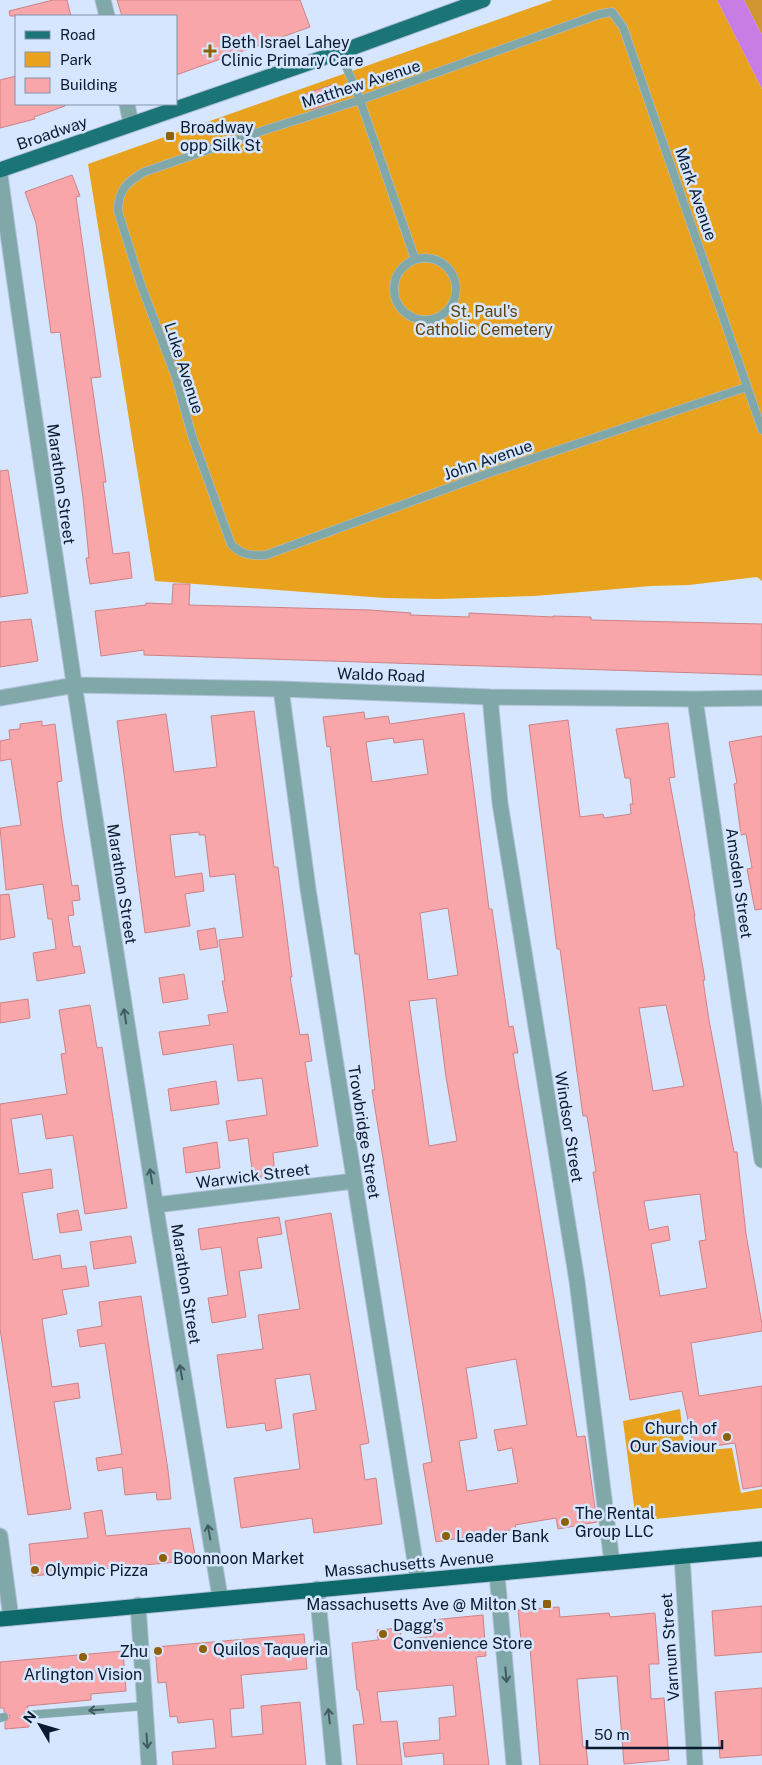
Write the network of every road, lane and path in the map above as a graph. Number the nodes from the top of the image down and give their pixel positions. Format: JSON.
{"nodes":[{"id":1,"x":103,"y":0,"type":"edge"},
{"id":2,"x":483,"y":0,"type":"edge"},
{"id":3,"x":612,"y":12,"type":"joint"},
{"id":4,"x":107,"y":15,"type":"edge"},
{"id":5,"x":340,"y":52,"type":"junction"},
{"id":6,"x":360,"y":100,"type":"junction"},
{"id":7,"x":127,"y":105,"type":"edge"},
{"id":8,"x":131,"y":124,"type":"junction"},
{"id":9,"x":0,"y":170,"type":"edge"},
{"id":10,"x":0,"y":175,"type":"edge"},
{"id":11,"x":122,"y":189,"type":"joint"},
{"id":12,"x":414,"y":259,"type":"junction"},
{"id":13,"x":747,"y":387,"type":"junction"},
{"id":14,"x":762,"y":430,"type":"edge"},
{"id":15,"x":238,"y":552,"type":"joint"},
{"id":16,"x":75,"y":686,"type":"junction"},
{"id":17,"x":282,"y":689,"type":"junction"},
{"id":18,"x":490,"y":697,"type":"junction"},
{"id":19,"x":0,"y":698,"type":"edge"},
{"id":20,"x":762,"y":698,"type":"edge"},
{"id":21,"x":695,"y":700,"type":"junction"},
{"id":22,"x":762,"y":1160,"type":"edge"},
{"id":23,"x":354,"y":1181,"type":"junction"},
{"id":24,"x":156,"y":1205,"type":"junction"},
{"id":25,"x":0,"y":1536,"type":"edge"},
{"id":26,"x":762,"y":1549,"type":"edge"},
{"id":27,"x":682,"y":1556,"type":"junction"},
{"id":28,"x":612,"y":1563,"type":"junction"},
{"id":29,"x":497,"y":1574,"type":"junction"},
{"id":30,"x":418,"y":1580,"type":"junction"},
{"id":31,"x":317,"y":1589,"type":"junction"},
{"id":32,"x":220,"y":1597,"type":"junction"},
{"id":33,"x":138,"y":1605,"type":"junction"},
{"id":34,"x":6,"y":1618,"type":"edge"},
{"id":35,"x":145,"y":1706,"type":"junction"},
{"id":36,"x":28,"y":1715,"type":"dead end"},
{"id":37,"x":149,"y":1765,"type":"edge"},
{"id":38,"x":334,"y":1765,"type":"edge"},
{"id":39,"x":514,"y":1765,"type":"edge"},
{"id":40,"x":695,"y":1765,"type":"edge"}],
"edges":[{"from":1,"to":4,"type":"street"},
{"from":2,"to":5,"type":"main road","name":"Broadway"},
{"from":3,"to":6,"type":"lane","name":"Matthew Avenue"},
{"from":3,"to":13,"type":"lane","name":"Mark Avenue"},
{"from":5,"to":6,"type":"lane"},
{"from":5,"to":8,"type":"main road","name":"Broadway"},
{"from":6,"to":11,"type":"lane","name":"Matthew Avenue"},
{"from":6,"to":12,"type":"lane"},
{"from":7,"to":8,"type":"street"},
{"from":8,"to":9,"type":"main road","name":"Broadway"},
{"from":10,"to":16,"type":"street","name":"Marathon Street"},
{"from":11,"to":15,"type":"lane","name":"Luke Avenue"},
{"from":12,"to":12,"type":"lane"},
{"from":13,"to":14,"type":"lane","name":"Mark Avenue"},
{"from":13,"to":15,"type":"lane","name":"John Avenue"},
{"from":16,"to":17,"type":"street","name":"Waldo Road"},
{"from":16,"to":19,"type":"street","name":"Waldo Road"},
{"from":24,"to":16,"type":"street","name":"Marathon Street","one_way":true},
{"from":17,"to":18,"type":"street","name":"Waldo Road"},
{"from":17,"to":23,"type":"street","name":"Trowbridge Street"},
{"from":18,"to":21,"type":"street","name":"Waldo Road"},
{"from":18,"to":28,"type":"street","name":"Windsor Street"},
{"from":20,"to":21,"type":"street","name":"Waldo Road"},
{"from":21,"to":22,"type":"street","name":"Amsden Street"},
{"from":23,"to":24,"type":"street","name":"Warwick Street"},
{"from":23,"to":30,"type":"street","name":"Trowbridge Street"},
{"from":32,"to":24,"type":"street","name":"Marathon Street","one_way":true},
{"from":25,"to":34,"type":"street"},
{"from":26,"to":27,"type":"highway","name":"Massachusetts Avenue"},
{"from":27,"to":28,"type":"highway","name":"Massachusetts Avenue"},
{"from":27,"to":40,"type":"street","name":"Varnum Street"},
{"from":28,"to":29,"type":"highway","name":"Massachusetts Avenue"},
{"from":29,"to":30,"type":"highway","name":"Massachusetts Avenue"},
{"from":29,"to":39,"type":"street","one_way":true},
{"from":30,"to":31,"type":"highway","name":"Massachusetts Avenue"},
{"from":31,"to":32,"type":"highway","name":"Massachusetts Avenue"},
{"from":38,"to":31,"type":"street","one_way":true},
{"from":32,"to":33,"type":"highway","name":"Massachusetts Avenue"},
{"from":33,"to":34,"type":"highway","name":"Massachusetts Avenue"},
{"from":33,"to":35,"type":"street"},
{"from":35,"to":36,"type":"lane","one_way":true},
{"from":35,"to":37,"type":"street","one_way":true}]}
